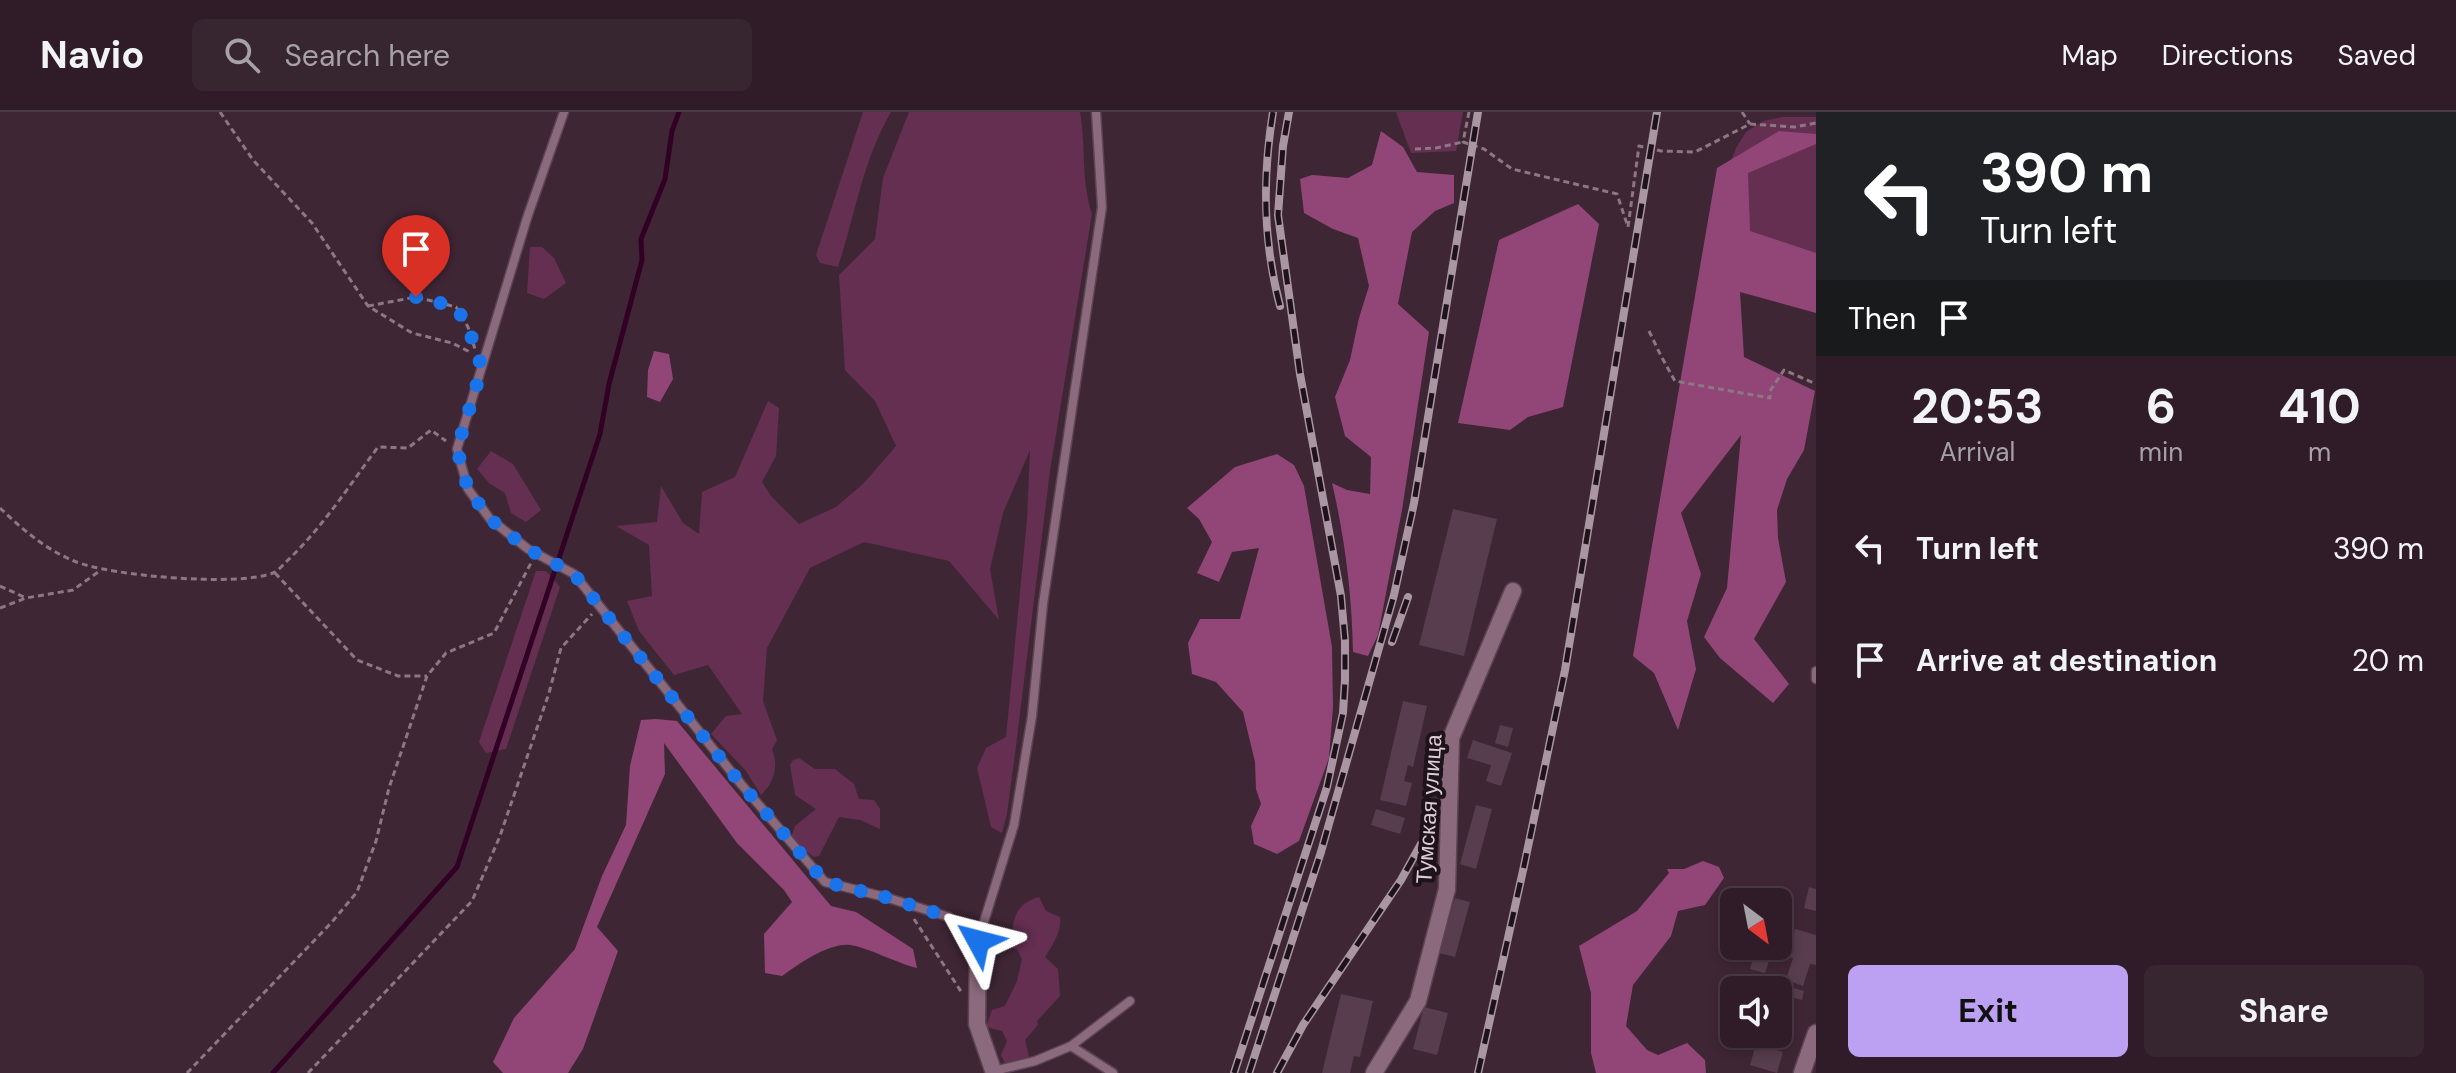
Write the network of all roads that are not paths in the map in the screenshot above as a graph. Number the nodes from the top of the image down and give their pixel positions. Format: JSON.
{"nodes":[{"id":1,"x":564,"y":112,"type":"edge"},
{"id":2,"x":1096,"y":112,"type":"edge"},
{"id":3,"x":1513,"y":591,"type":"dead end"},
{"id":4,"x":1816,"y":671,"type":"edge"},
{"id":5,"x":1816,"y":679,"type":"edge"},
{"id":6,"x":978,"y":941,"type":"junction"},
{"id":7,"x":1130,"y":1001,"type":"dead end"},
{"id":8,"x":1816,"y":1033,"type":"edge"},
{"id":9,"x":1071,"y":1046,"type":"junction"},
{"id":10,"x":994,"y":1072,"type":"edge"},
{"id":11,"x":1113,"y":1073,"type":"edge"},
{"id":12,"x":1374,"y":1073,"type":"edge"},
{"id":13,"x":1802,"y":1073,"type":"edge"}],
"edges":[{"from":1,"to":6,"type":"lane"},
{"from":2,"to":6,"type":"lane"},
{"from":3,"to":12,"type":"street","name":"Тумская улица"},
{"from":4,"to":5,"type":"lane"},
{"from":6,"to":10,"type":"street"},
{"from":7,"to":9,"type":"lane"},
{"from":8,"to":13,"type":"street"},
{"from":9,"to":10,"type":"lane"},
{"from":9,"to":11,"type":"lane"}]}
